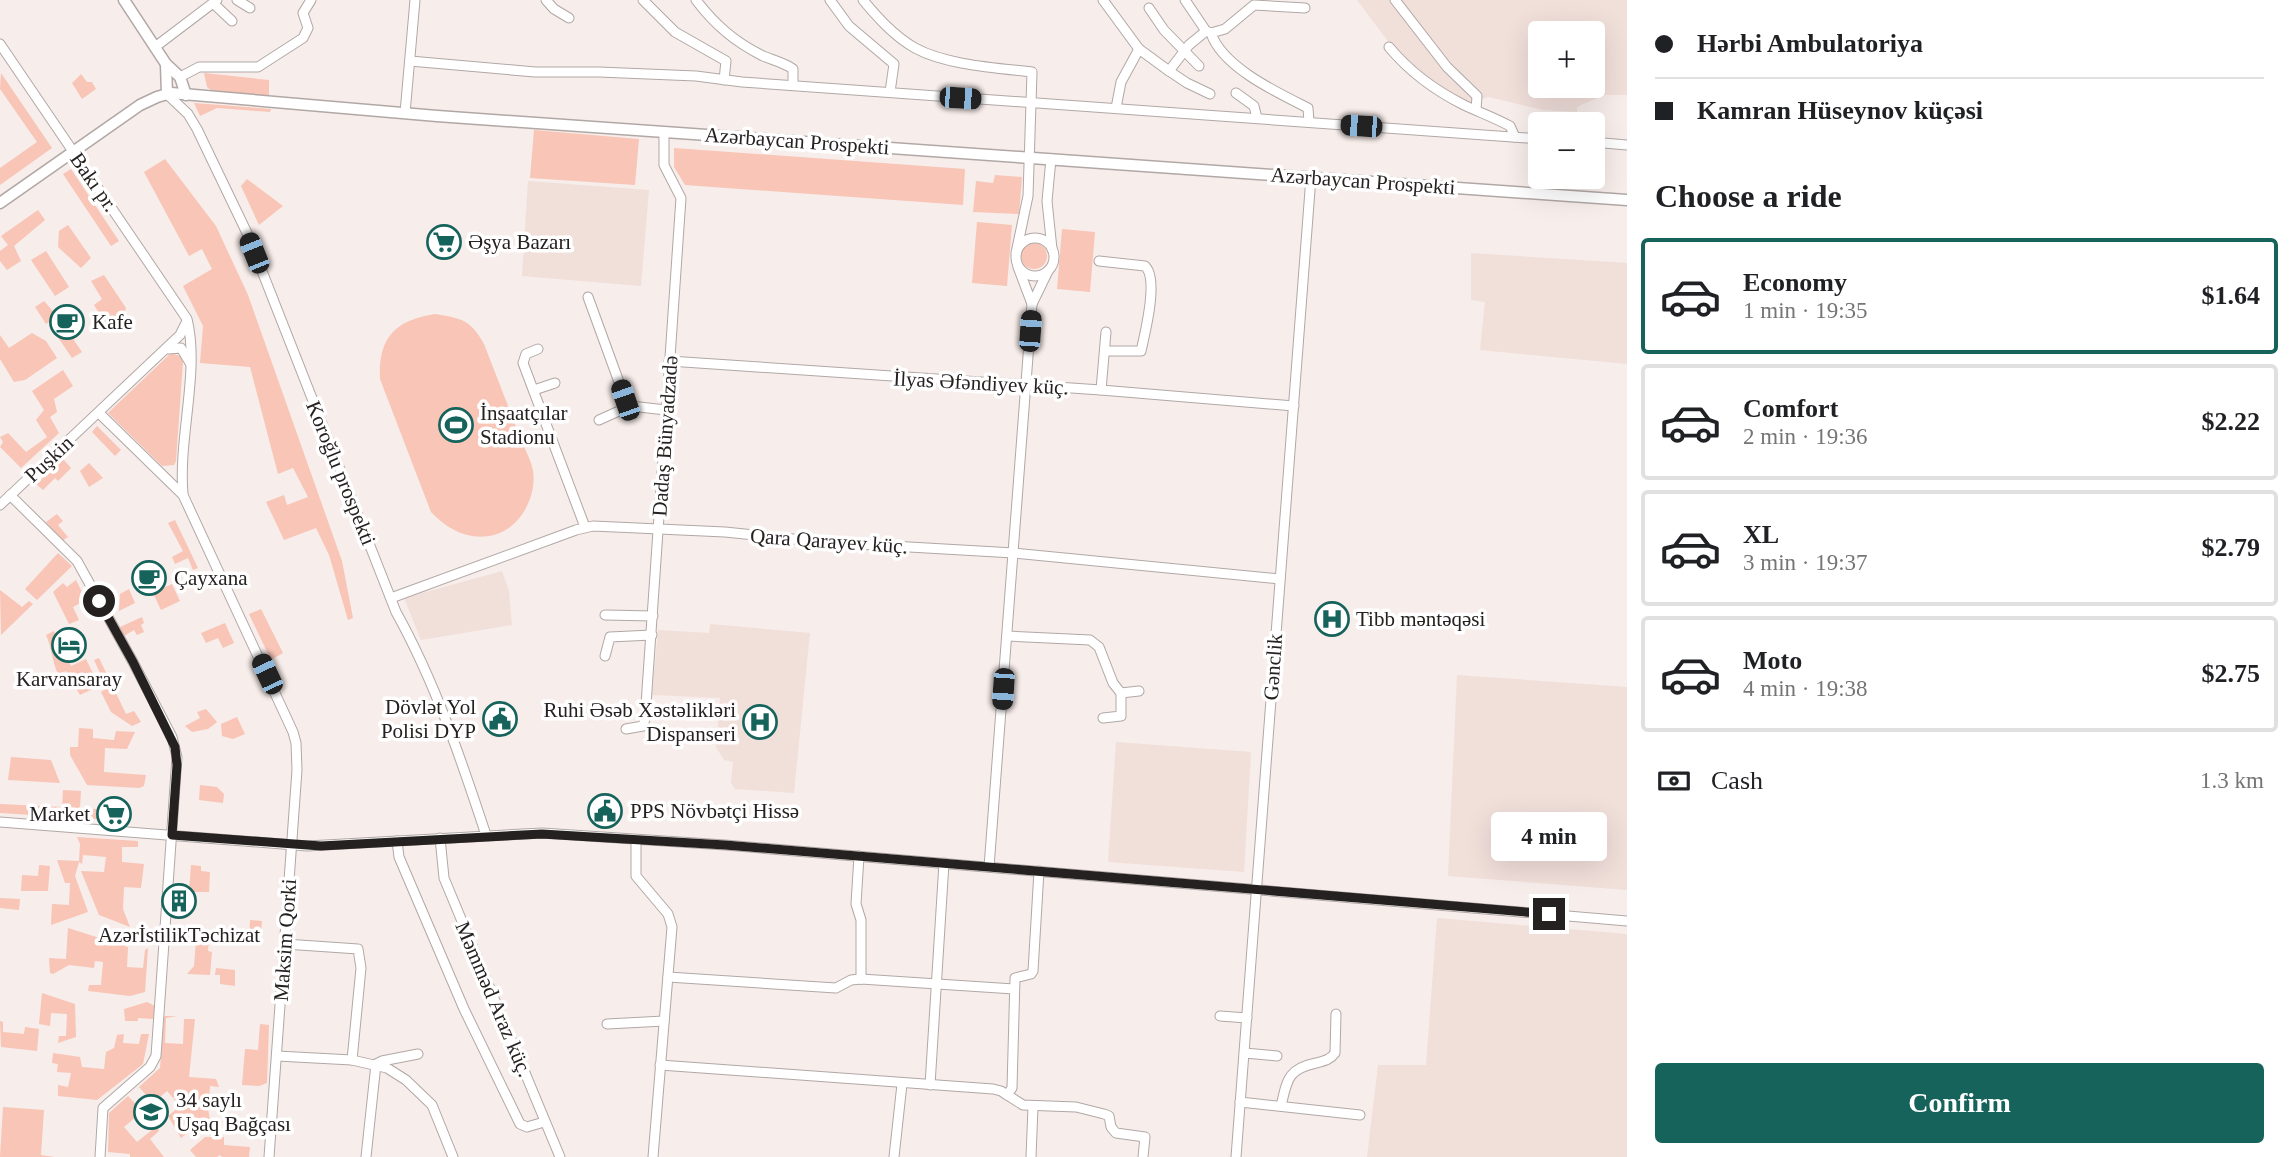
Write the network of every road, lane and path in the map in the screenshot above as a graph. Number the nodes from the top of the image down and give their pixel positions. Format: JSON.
{"nodes":[{"id":1,"x":124,"y":0,"type":"edge"},
{"id":2,"x":237,"y":0,"type":"edge"},
{"id":3,"x":311,"y":0,"type":"edge"},
{"id":4,"x":415,"y":0,"type":"edge"},
{"id":5,"x":545,"y":0,"type":"edge"},
{"id":6,"x":643,"y":0,"type":"edge"},
{"id":7,"x":696,"y":0,"type":"edge"},
{"id":8,"x":830,"y":0,"type":"edge"},
{"id":9,"x":863,"y":0,"type":"edge"},
{"id":10,"x":1103,"y":0,"type":"edge"},
{"id":11,"x":1185,"y":0,"type":"edge"},
{"id":12,"x":1395,"y":0,"type":"edge"},
{"id":13,"x":215,"y":2,"type":"edge"},
{"id":14,"x":250,"y":8,"type":"dead end"},
{"id":15,"x":1149,"y":8,"type":"dead end"},
{"id":16,"x":1305,"y":8,"type":"dead end"},
{"id":17,"x":569,"y":18,"type":"dead end"},
{"id":18,"x":232,"y":20,"type":"dead end"},
{"id":19,"x":1208,"y":32,"type":"junction"},
{"id":20,"x":0,"y":44,"type":"edge"},
{"id":21,"x":155,"y":47,"type":"junction"},
{"id":22,"x":1389,"y":47,"type":"dead end"},
{"id":23,"x":1139,"y":49,"type":"junction"},
{"id":24,"x":1184,"y":51,"type":"junction"},
{"id":25,"x":410,"y":61,"type":"junction"},
{"id":26,"x":166,"y":64,"type":"junction"},
{"id":27,"x":1199,"y":65,"type":"dead end"},
{"id":28,"x":1169,"y":71,"type":"junction"},
{"id":29,"x":180,"y":77,"type":"junction"},
{"id":30,"x":724,"y":80,"type":"junction"},
{"id":31,"x":793,"y":85,"type":"junction"},
{"id":32,"x":890,"y":92,"type":"junction"},
{"id":33,"x":1236,"y":93,"type":"dead end"},
{"id":34,"x":167,"y":94,"type":"junction"},
{"id":35,"x":1210,"y":94,"type":"dead end"},
{"id":36,"x":186,"y":95,"type":"junction"},
{"id":37,"x":1031,"y":103,"type":"junction"},
{"id":38,"x":1116,"y":108,"type":"junction"},
{"id":39,"x":1476,"y":110,"type":"junction"},
{"id":40,"x":405,"y":113,"type":"junction"},
{"id":41,"x":188,"y":114,"type":"junction"},
{"id":42,"x":1257,"y":118,"type":"junction"},
{"id":43,"x":1309,"y":122,"type":"junction"},
{"id":44,"x":664,"y":132,"type":"junction"},
{"id":45,"x":1515,"y":137,"type":"junction"},
{"id":46,"x":1528,"y":138,"type":"edge"},
{"id":47,"x":1605,"y":143,"type":"edge"},
{"id":48,"x":1627,"y":145,"type":"edge"},
{"id":49,"x":73,"y":151,"type":"junction"},
{"id":50,"x":1028,"y":157,"type":"junction"},
{"id":51,"x":1051,"y":159,"type":"junction"},
{"id":52,"x":1311,"y":177,"type":"junction"},
{"id":53,"x":1627,"y":200,"type":"edge"},
{"id":54,"x":0,"y":203,"type":"edge"},
{"id":55,"x":1053,"y":254,"type":"junction"},
{"id":56,"x":1016,"y":257,"type":"junction"},
{"id":57,"x":1099,"y":261,"type":"dead end"},
{"id":58,"x":1050,"y":267,"type":"junction"},
{"id":59,"x":588,"y":297,"type":"dead end"},
{"id":60,"x":1032,"y":304,"type":"junction"},
{"id":61,"x":187,"y":319,"type":"junction"},
{"id":62,"x":1106,"y":332,"type":"dead end"},
{"id":63,"x":538,"y":349,"type":"dead end"},
{"id":64,"x":163,"y":351,"type":"junction"},
{"id":65,"x":1105,"y":351,"type":"junction"},
{"id":66,"x":669,"y":361,"type":"junction"},
{"id":67,"x":191,"y":365,"type":"junction"},
{"id":68,"x":555,"y":383,"type":"dead end"},
{"id":69,"x":1026,"y":386,"type":"junction"},
{"id":70,"x":534,"y":390,"type":"junction"},
{"id":71,"x":1101,"y":390,"type":"junction"},
{"id":72,"x":1294,"y":406,"type":"junction"},
{"id":73,"x":629,"y":407,"type":"junction"},
{"id":74,"x":666,"y":410,"type":"junction"},
{"id":75,"x":99,"y":413,"type":"junction"},
{"id":76,"x":599,"y":420,"type":"dead end"},
{"id":77,"x":181,"y":458,"type":"junction"},
{"id":78,"x":157,"y":468,"type":"junction"},
{"id":79,"x":10,"y":495,"type":"junction"},
{"id":80,"x":183,"y":495,"type":"junction"},
{"id":81,"x":0,"y":505,"type":"edge"},
{"id":82,"x":586,"y":527,"type":"junction"},
{"id":83,"x":659,"y":529,"type":"junction"},
{"id":84,"x":1014,"y":554,"type":"junction"},
{"id":85,"x":1280,"y":579,"type":"junction"},
{"id":86,"x":391,"y":598,"type":"junction"},
{"id":87,"x":605,"y":615,"type":"dead end"},
{"id":88,"x":653,"y":616,"type":"junction"},
{"id":89,"x":652,"y":635,"type":"junction"},
{"id":90,"x":1007,"y":636,"type":"junction"},
{"id":91,"x":605,"y":656,"type":"dead end"},
{"id":92,"x":1139,"y":691,"type":"dead end"},
{"id":93,"x":1121,"y":693,"type":"junction"},
{"id":94,"x":1103,"y":718,"type":"dead end"},
{"id":95,"x":626,"y":729,"type":"dead end"},
{"id":96,"x":0,"y":822,"type":"edge"},
{"id":97,"x":172,"y":835,"type":"junction"},
{"id":98,"x":486,"y":835,"type":"junction"},
{"id":99,"x":440,"y":838,"type":"junction"},
{"id":100,"x":636,"y":840,"type":"junction"},
{"id":101,"x":397,"y":841,"type":"junction"},
{"id":102,"x":291,"y":845,"type":"junction"},
{"id":103,"x":859,"y":856,"type":"junction"},
{"id":104,"x":944,"y":863,"type":"junction"},
{"id":105,"x":989,"y":867,"type":"junction"},
{"id":106,"x":1039,"y":871,"type":"junction"},
{"id":107,"x":1256,"y":889,"type":"junction"},
{"id":108,"x":1627,"y":920,"type":"edge"},
{"id":109,"x":285,"y":944,"type":"junction"},
{"id":110,"x":668,"y":977,"type":"junction"},
{"id":111,"x":861,"y":979,"type":"junction"},
{"id":112,"x":936,"y":985,"type":"junction"},
{"id":113,"x":1014,"y":989,"type":"junction"},
{"id":114,"x":1336,"y":1014,"type":"dead end"},
{"id":115,"x":1220,"y":1016,"type":"dead end"},
{"id":116,"x":1247,"y":1018,"type":"junction"},
{"id":117,"x":664,"y":1021,"type":"junction"},
{"id":118,"x":607,"y":1024,"type":"dead end"},
{"id":119,"x":1245,"y":1053,"type":"junction"},
{"id":120,"x":418,"y":1054,"type":"dead end"},
{"id":121,"x":277,"y":1056,"type":"junction"},
{"id":122,"x":1277,"y":1056,"type":"dead end"},
{"id":123,"x":352,"y":1060,"type":"junction"},
{"id":124,"x":376,"y":1065,"type":"junction"},
{"id":125,"x":660,"y":1065,"type":"junction"},
{"id":126,"x":902,"y":1084,"type":"junction"},
{"id":127,"x":930,"y":1085,"type":"junction"},
{"id":128,"x":1007,"y":1096,"type":"junction"},
{"id":129,"x":1240,"y":1102,"type":"junction"},
{"id":130,"x":1281,"y":1106,"type":"junction"},
{"id":131,"x":1033,"y":1107,"type":"junction"},
{"id":132,"x":1360,"y":1115,"type":"dead end"},
{"id":133,"x":544,"y":1122,"type":"junction"},
{"id":134,"x":100,"y":1157,"type":"edge"},
{"id":135,"x":269,"y":1157,"type":"edge"},
{"id":136,"x":366,"y":1157,"type":"edge"},
{"id":137,"x":453,"y":1157,"type":"edge"},
{"id":138,"x":561,"y":1157,"type":"edge"},
{"id":139,"x":653,"y":1157,"type":"edge"},
{"id":140,"x":894,"y":1157,"type":"edge"},
{"id":141,"x":1031,"y":1157,"type":"edge"},
{"id":142,"x":1143,"y":1157,"type":"edge"},
{"id":143,"x":1236,"y":1157,"type":"edge"}],
"edges":[{"from":1,"to":21,"type":"street"},
{"from":2,"to":14,"type":"street"},
{"from":3,"to":29,"type":"street"},
{"from":4,"to":25,"type":"street"},
{"from":5,"to":17,"type":"street"},
{"from":6,"to":30,"type":"street"},
{"from":7,"to":31,"type":"street"},
{"from":8,"to":32,"type":"street"},
{"from":9,"to":37,"type":"street"},
{"from":10,"to":23,"type":"street"},
{"from":11,"to":19,"type":"street"},
{"from":12,"to":39,"type":"street"},
{"from":13,"to":18,"type":"street"},
{"from":13,"to":21,"type":"street"},
{"from":15,"to":24,"type":"street"},
{"from":16,"to":19,"type":"street"},
{"from":19,"to":24,"type":"street"},
{"from":19,"to":43,"type":"street"},
{"from":20,"to":49,"type":"street","name":"Bakı pr."},
{"from":21,"to":26,"type":"street"},
{"from":22,"to":39,"type":"street"},
{"from":23,"to":28,"type":"street"},
{"from":23,"to":38,"type":"street"},
{"from":24,"to":27,"type":"street"},
{"from":24,"to":28,"type":"street"},
{"from":25,"to":30,"type":"street"},
{"from":25,"to":40,"type":"street"},
{"from":26,"to":29,"type":"street"},
{"from":26,"to":34,"type":"street"},
{"from":28,"to":35,"type":"street"},
{"from":29,"to":36,"type":"street"},
{"from":30,"to":31,"type":"street"},
{"from":31,"to":32,"type":"street"},
{"from":32,"to":37,"type":"street"},
{"from":33,"to":42,"type":"street"},
{"from":34,"to":36,"type":"street","name":"Azərbaycan Prospekti"},
{"from":34,"to":41,"type":"street"},
{"from":34,"to":49,"type":"street","name":"Azərbaycan Prospekti"},
{"from":36,"to":40,"type":"street","name":"Azərbaycan Prospekti"},
{"from":36,"to":41,"type":"street"},
{"from":37,"to":38,"type":"street"},
{"from":37,"to":50,"type":"street"},
{"from":38,"to":42,"type":"street"},
{"from":39,"to":45,"type":"street"},
{"from":40,"to":44,"type":"street","name":"Azərbaycan Prospekti"},
{"from":41,"to":86,"type":"street","name":"Koroğlu prospekti"},
{"from":42,"to":43,"type":"street"},
{"from":43,"to":45,"type":"street"},
{"from":44,"to":50,"type":"street","name":"Azərbaycan Prospekti"},
{"from":44,"to":66,"type":"street","name":"Dadaş Bünyadzadə"},
{"from":45,"to":46,"type":"street"},
{"from":47,"to":48,"type":"street"},
{"from":49,"to":54,"type":"street","name":"Azərbaycan Prospekti"},
{"from":49,"to":61,"type":"street","name":"Bakı pr."},
{"from":50,"to":51,"type":"street","name":"Azərbaycan Prospekti"},
{"from":50,"to":56,"type":"street"},
{"from":51,"to":52,"type":"street","name":"Azərbaycan Prospekti"},
{"from":51,"to":55,"type":"street"},
{"from":52,"to":53,"type":"street","name":"Azərbaycan Prospekti"},
{"from":52,"to":72,"type":"street","name":"Gənclik"},
{"from":55,"to":56,"type":"street"},
{"from":55,"to":58,"type":"street"},
{"from":56,"to":58,"type":"street"},
{"from":56,"to":60,"type":"street"},
{"from":57,"to":65,"type":"street"},
{"from":58,"to":60,"type":"street"},
{"from":59,"to":73,"type":"street"},
{"from":60,"to":69,"type":"street"},
{"from":61,"to":64,"type":"street","name":"Puşkin"},
{"from":61,"to":67,"type":"street"},
{"from":62,"to":65,"type":"street"},
{"from":63,"to":70,"type":"street"},
{"from":64,"to":67,"type":"street"},
{"from":64,"to":75,"type":"street","name":"Puşkin"},
{"from":65,"to":71,"type":"street"},
{"from":66,"to":69,"type":"street","name":"İlyas Əfəndiyev küç."},
{"from":66,"to":74,"type":"street","name":"Dadaş Bünyadzadə"},
{"from":67,"to":77,"type":"street"},
{"from":68,"to":70,"type":"street"},
{"from":69,"to":71,"type":"street","name":"İlyas Əfəndiyev küç."},
{"from":69,"to":84,"type":"street"},
{"from":70,"to":82,"type":"street"},
{"from":71,"to":72,"type":"street","name":"İlyas Əfəndiyev küç."},
{"from":72,"to":85,"type":"street","name":"Gənclik"},
{"from":73,"to":74,"type":"street"},
{"from":73,"to":76,"type":"street"},
{"from":74,"to":83,"type":"street","name":"Dadaş Bünyadzadə"},
{"from":75,"to":78,"type":"street"},
{"from":75,"to":79,"type":"street","name":"Puşkin"},
{"from":77,"to":78,"type":"street"},
{"from":77,"to":80,"type":"street"},
{"from":78,"to":80,"type":"street"},
{"from":79,"to":81,"type":"street","name":"Puşkin"},
{"from":79,"to":97,"type":"street"},
{"from":80,"to":102,"type":"street","name":"Maksim Qorki"},
{"from":82,"to":83,"type":"street","name":"Qara Qarayev küç."},
{"from":82,"to":86,"type":"street","name":"Qara Qarayev küç."},
{"from":83,"to":84,"type":"street","name":"Qara Qarayev küç."},
{"from":83,"to":88,"type":"street","name":"Dadaş Bünyadzadə"},
{"from":84,"to":85,"type":"street","name":"Qara Qarayev küç."},
{"from":84,"to":90,"type":"street"},
{"from":85,"to":107,"type":"street","name":"Gənclik"},
{"from":86,"to":98,"type":"street","name":"Koroğlu prospekti"},
{"from":87,"to":88,"type":"street"},
{"from":88,"to":89,"type":"street","name":"Dadaş Bünyadzadə"},
{"from":89,"to":91,"type":"street"},
{"from":89,"to":95,"type":"street","name":"Dadaş Bünyadzadə"},
{"from":90,"to":93,"type":"street"},
{"from":90,"to":105,"type":"street"},
{"from":92,"to":93,"type":"street"},
{"from":93,"to":94,"type":"street"},
{"from":96,"to":97,"type":"street"},
{"from":97,"to":102,"type":"street"},
{"from":97,"to":134,"type":"street"},
{"from":98,"to":99,"type":"street"},
{"from":98,"to":100,"type":"street"},
{"from":99,"to":101,"type":"street"},
{"from":99,"to":133,"type":"street","name":"Məmməd Araz küç."},
{"from":100,"to":103,"type":"street"},
{"from":100,"to":110,"type":"street"},
{"from":101,"to":102,"type":"street"},
{"from":101,"to":133,"type":"street"},
{"from":102,"to":109,"type":"street","name":"Maksim Qorki"},
{"from":103,"to":104,"type":"street"},
{"from":103,"to":111,"type":"street"},
{"from":104,"to":105,"type":"street"},
{"from":104,"to":112,"type":"street"},
{"from":105,"to":106,"type":"street"},
{"from":106,"to":107,"type":"street"},
{"from":106,"to":113,"type":"street"},
{"from":107,"to":108,"type":"street"},
{"from":107,"to":116,"type":"street","name":"Gənclik"},
{"from":109,"to":121,"type":"street","name":"Maksim Qorki"},
{"from":109,"to":123,"type":"street"},
{"from":110,"to":111,"type":"street"},
{"from":110,"to":117,"type":"street"},
{"from":111,"to":112,"type":"street"},
{"from":112,"to":113,"type":"street"},
{"from":112,"to":127,"type":"street"},
{"from":113,"to":128,"type":"street"},
{"from":114,"to":130,"type":"street"},
{"from":115,"to":116,"type":"street"},
{"from":116,"to":119,"type":"street","name":"Gənclik"},
{"from":117,"to":118,"type":"street"},
{"from":117,"to":125,"type":"street"},
{"from":119,"to":122,"type":"street"},
{"from":119,"to":129,"type":"street","name":"Gənclik"},
{"from":120,"to":124,"type":"street"},
{"from":121,"to":123,"type":"street"},
{"from":121,"to":135,"type":"street","name":"Maksim Qorki"},
{"from":123,"to":124,"type":"street"},
{"from":124,"to":136,"type":"street"},
{"from":124,"to":137,"type":"street"},
{"from":125,"to":126,"type":"street"},
{"from":125,"to":139,"type":"street"},
{"from":126,"to":127,"type":"street"},
{"from":126,"to":140,"type":"street"},
{"from":127,"to":128,"type":"street"},
{"from":128,"to":131,"type":"street"},
{"from":129,"to":130,"type":"street"},
{"from":129,"to":143,"type":"street","name":"Gənclik"},
{"from":130,"to":132,"type":"street"},
{"from":131,"to":141,"type":"street"},
{"from":131,"to":142,"type":"street"},
{"from":133,"to":138,"type":"street","name":"Məmməd Araz küç."}]}
